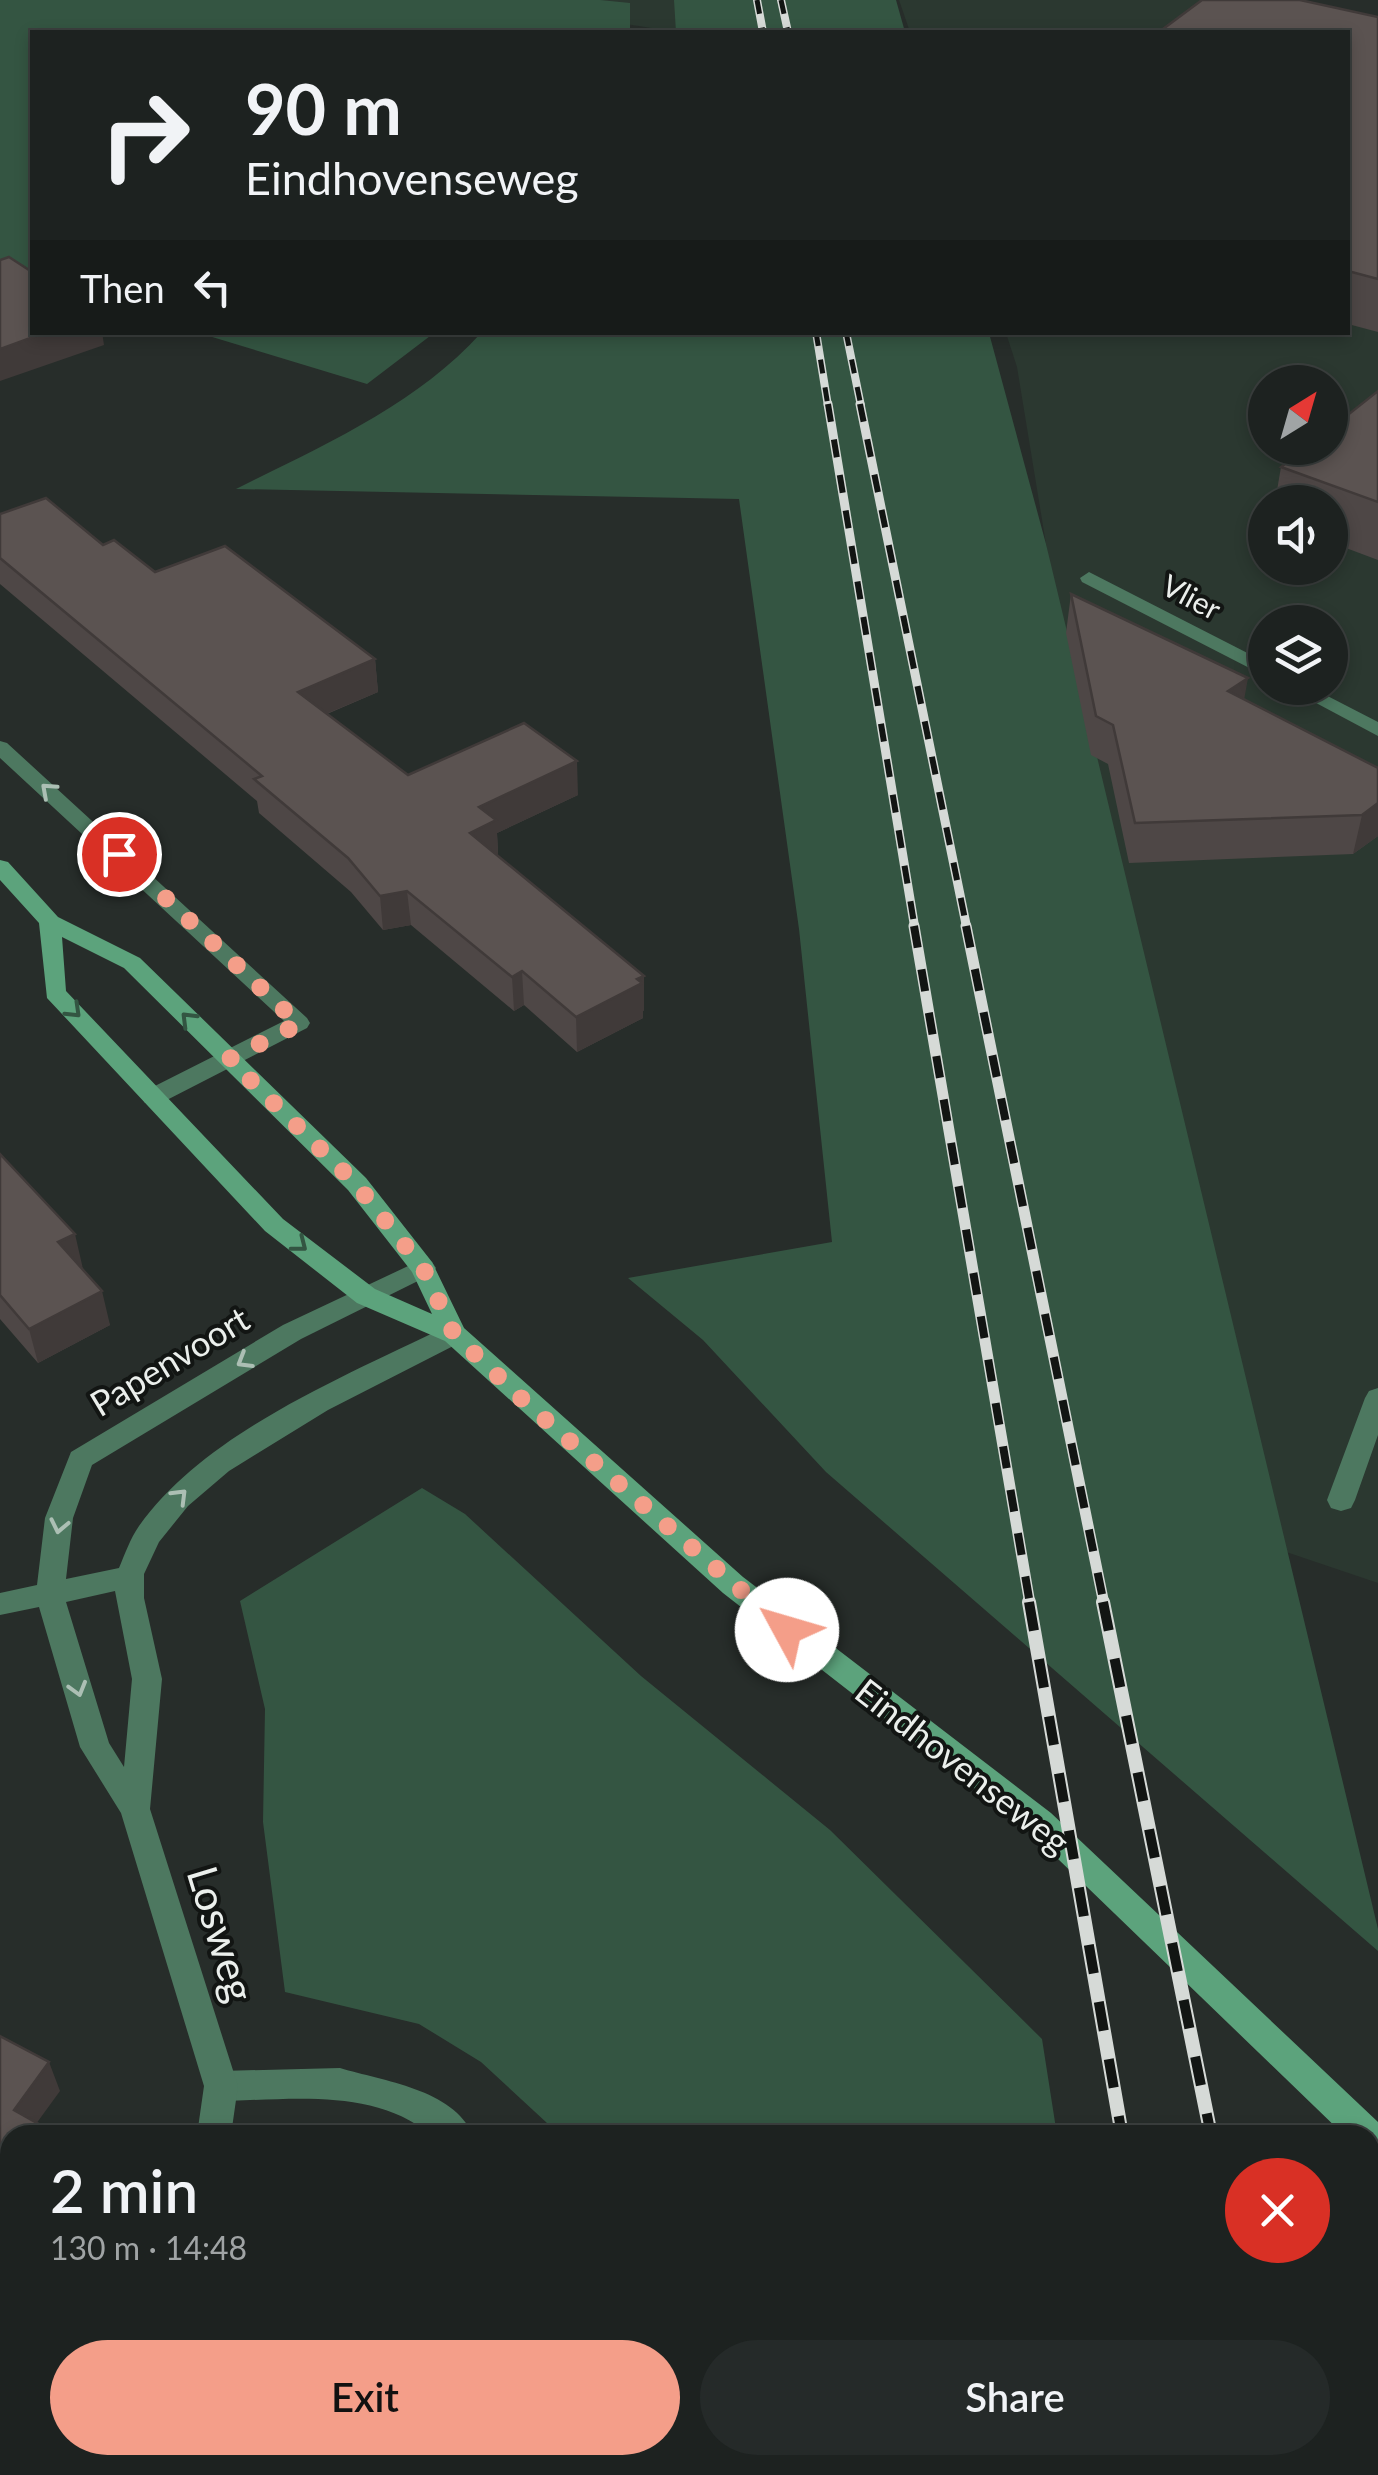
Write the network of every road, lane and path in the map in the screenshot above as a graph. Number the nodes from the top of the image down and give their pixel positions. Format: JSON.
{"nodes":[{"id":1,"x":1089,"y":578,"type":"dead end"},
{"id":2,"x":1248,"y":661,"type":"edge"},
{"id":3,"x":1330,"y":705,"type":"edge"},
{"id":4,"x":1378,"y":730,"type":"edge"},
{"id":5,"x":0,"y":747,"type":"edge"},
{"id":6,"x":1,"y":869,"type":"edge"},
{"id":7,"x":50,"y":922,"type":"junction"},
{"id":8,"x":229,"y":1059,"type":"junction"},
{"id":9,"x":153,"y":1097,"type":"junction"},
{"id":10,"x":423,"y":1268,"type":"junction"},
{"id":11,"x":366,"y":1296,"type":"junction"},
{"id":12,"x":454,"y":1334,"type":"junction"},
{"id":13,"x":1378,"y":1398,"type":"edge"},
{"id":14,"x":1341,"y":1500,"type":"dead end"},
{"id":15,"x":129,"y":1577,"type":"junction"},
{"id":16,"x":50,"y":1596,"type":"junction"},
{"id":17,"x":0,"y":1604,"type":"edge"},
{"id":18,"x":135,"y":1809,"type":"junction"},
{"id":19,"x":221,"y":2086,"type":"junction"},
{"id":20,"x":215,"y":2125,"type":"edge"},
{"id":21,"x":444,"y":2125,"type":"edge"},
{"id":22,"x":1357,"y":2125,"type":"edge"}],
"edges":[{"from":1,"to":2,"type":"street","name":"Vlier"},
{"from":3,"to":4,"type":"street"},
{"from":8,"to":5,"type":"street","one_way":true},
{"from":6,"to":7,"type":"main road","name":"Eindhovenseweg"},
{"from":8,"to":7,"type":"main road","name":"Eindhovenseweg","one_way":true},
{"from":7,"to":9,"type":"main road","name":"Eindhovenseweg","one_way":true},
{"from":8,"to":9,"type":"street"},
{"from":8,"to":10,"type":"main road","name":"Eindhovenseweg"},
{"from":9,"to":11,"type":"main road","name":"Eindhovenseweg","one_way":true},
{"from":10,"to":11,"type":"street","name":"Papenvoort"},
{"from":10,"to":12,"type":"main road","name":"Eindhovenseweg"},
{"from":11,"to":12,"type":"main road","name":"Eindhovenseweg"},
{"from":11,"to":16,"type":"street","name":"Papenvoort","one_way":true},
{"from":15,"to":12,"type":"street","one_way":true},
{"from":12,"to":22,"type":"main road","name":"Eindhovenseweg"},
{"from":13,"to":14,"type":"street"},
{"from":15,"to":16,"type":"street"},
{"from":15,"to":18,"type":"street","name":"Losweg"},
{"from":16,"to":17,"type":"street"},
{"from":16,"to":18,"type":"street","name":"Losweg","one_way":true},
{"from":18,"to":19,"type":"street","name":"Losweg"},
{"from":19,"to":20,"type":"street","name":"Losweg"},
{"from":19,"to":21,"type":"street"}]}
